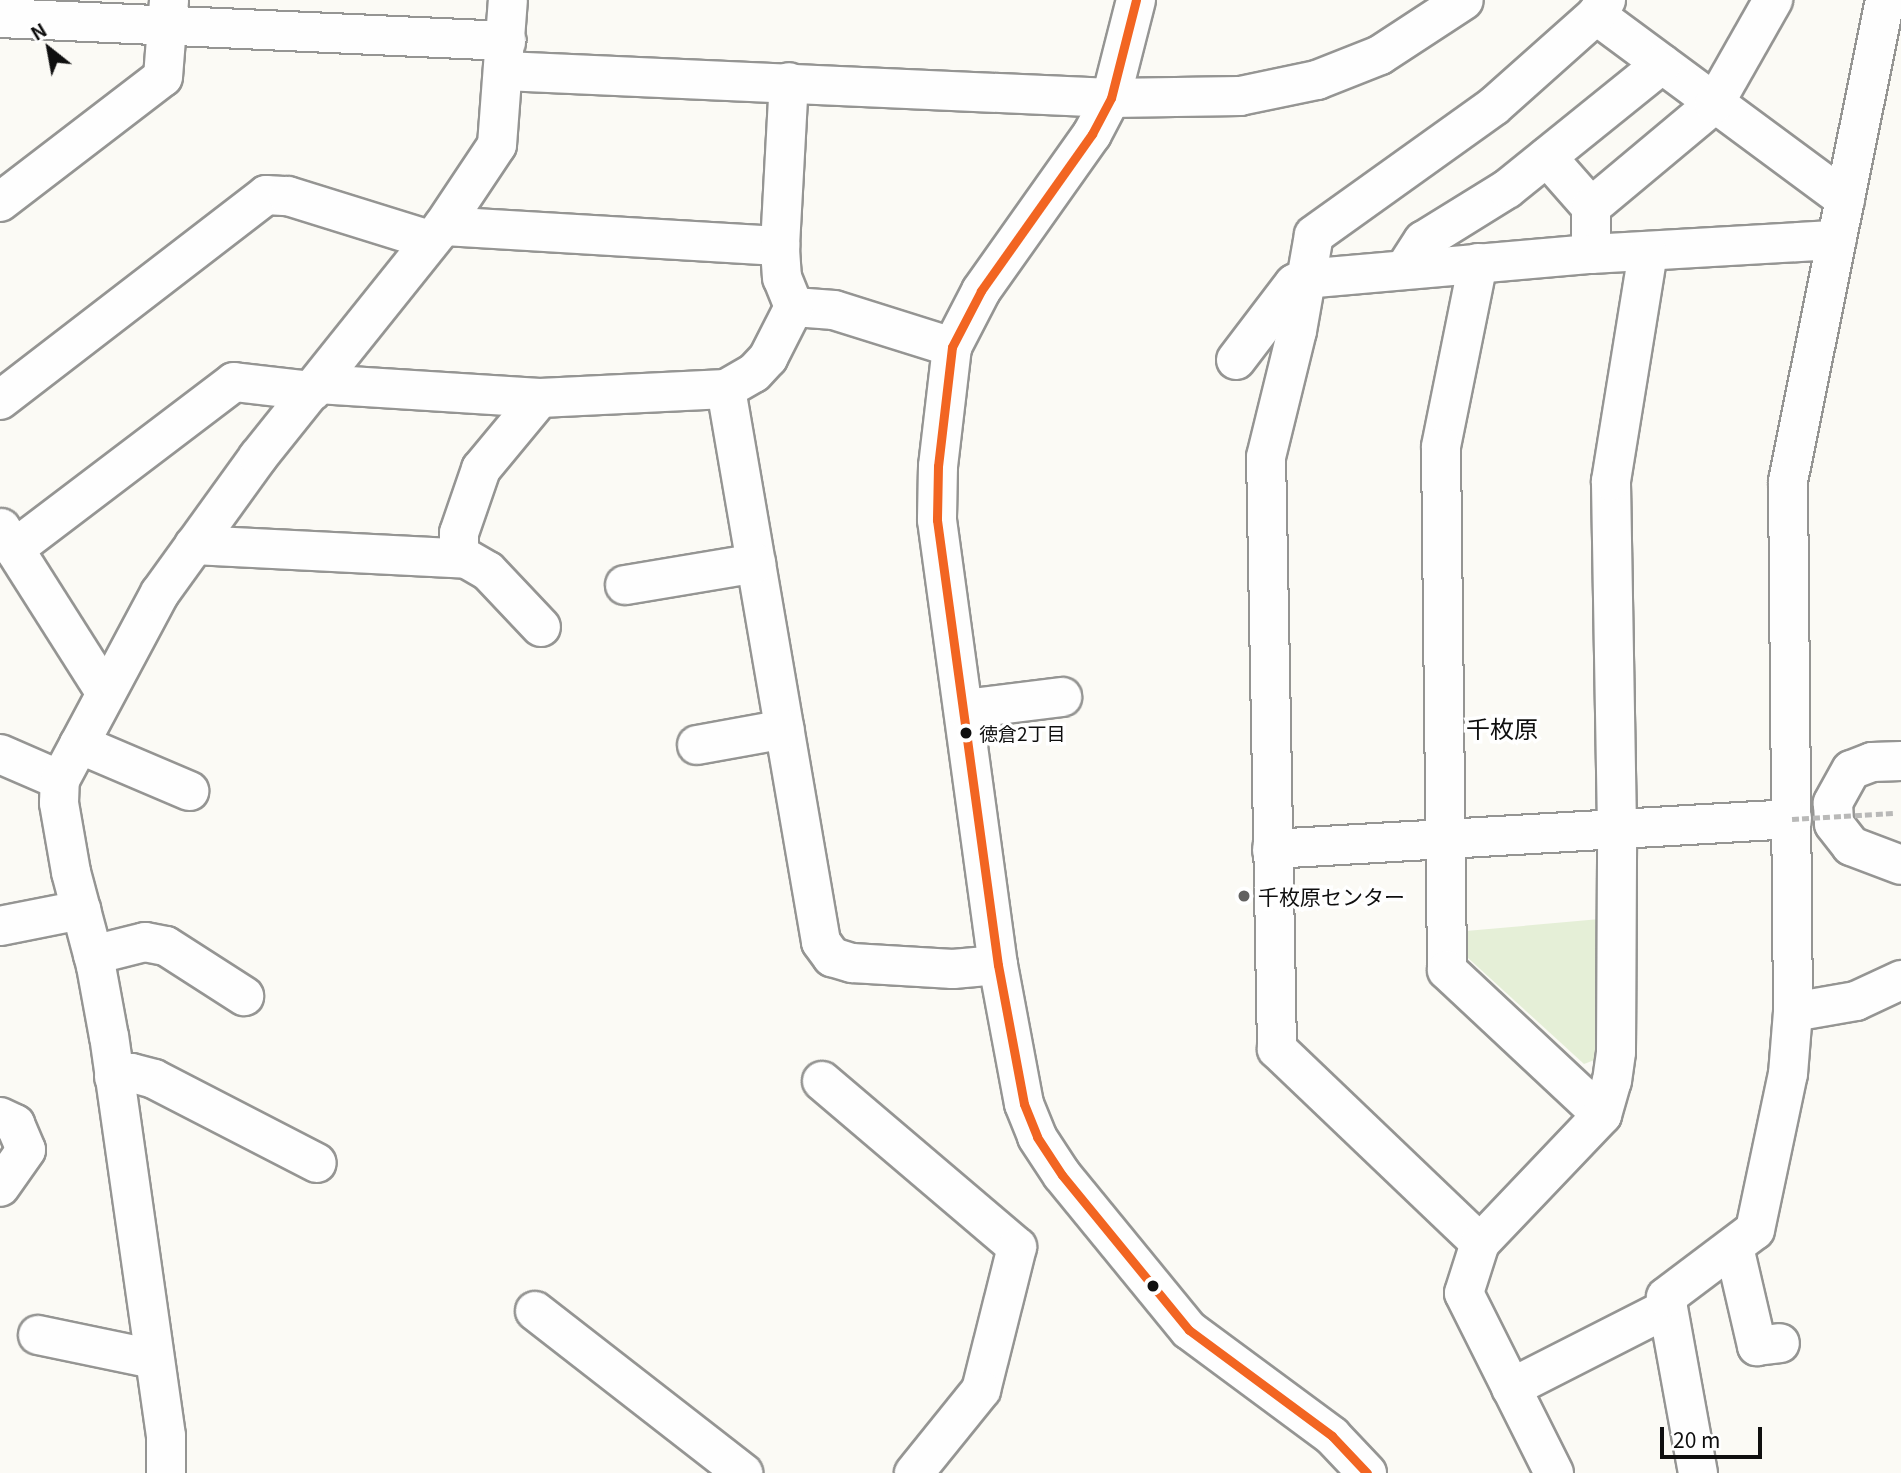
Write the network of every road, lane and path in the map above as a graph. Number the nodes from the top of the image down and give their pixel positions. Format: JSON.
{"nodes":[{"id":1,"x":508,"y":0,"type":"edge"},
{"id":2,"x":1136,"y":0,"type":"edge"},
{"id":3,"x":1464,"y":0,"type":"edge"},
{"id":4,"x":1773,"y":0,"type":"edge"},
{"id":5,"x":1885,"y":0,"type":"edge"},
{"id":6,"x":1601,"y":8,"type":"edge"},
{"id":7,"x":168,"y":14,"type":"edge"},
{"id":8,"x":338,"y":16,"type":"edge"},
{"id":9,"x":0,"y":19,"type":"edge"},
{"id":10,"x":505,"y":56,"type":"junction"},
{"id":11,"x":1662,"y":64,"type":"junction"},
{"id":12,"x":789,"y":82,"type":"junction"},
{"id":13,"x":1111,"y":98,"type":"junction"},
{"id":14,"x":1714,"y":104,"type":"junction"},
{"id":15,"x":1547,"y":157,"type":"junction"},
{"id":16,"x":1845,"y":199,"type":"junction"},
{"id":17,"x":0,"y":202,"type":"edge"},
{"id":18,"x":1591,"y":206,"type":"junction"},
{"id":19,"x":436,"y":233,"type":"junction"},
{"id":20,"x":1837,"y":240,"type":"junction"},
{"id":21,"x":780,"y":246,"type":"junction"},
{"id":22,"x":1648,"y":253,"type":"junction"},
{"id":23,"x":1591,"y":254,"type":"junction"},
{"id":24,"x":1478,"y":263,"type":"junction"},
{"id":25,"x":1404,"y":270,"type":"junction"},
{"id":26,"x":1304,"y":279,"type":"junction"},
{"id":27,"x":793,"y":307,"type":"junction"},
{"id":28,"x":952,"y":348,"type":"junction"},
{"id":29,"x":1236,"y":360,"type":"dead end"},
{"id":30,"x":315,"y":388,"type":"junction"},
{"id":31,"x":726,"y":388,"type":"junction"},
{"id":32,"x":540,"y":398,"type":"junction"},
{"id":33,"x":0,"y":400,"type":"edge"},
{"id":34,"x":7,"y":538,"type":"edge"},
{"id":35,"x":194,"y":545,"type":"junction"},
{"id":36,"x":459,"y":558,"type":"junction"},
{"id":37,"x":756,"y":563,"type":"junction"},
{"id":38,"x":625,"y":586,"type":"dead end"},
{"id":39,"x":541,"y":627,"type":"dead end"},
{"id":40,"x":106,"y":692,"type":"junction"},
{"id":41,"x":1062,"y":696,"type":"dead end"},
{"id":42,"x":965,"y":709,"type":"junction"},
{"id":43,"x":785,"y":729,"type":"junction"},
{"id":44,"x":79,"y":744,"type":"junction"},
{"id":45,"x":697,"y":745,"type":"dead end"},
{"id":46,"x":0,"y":754,"type":"edge"},
{"id":47,"x":1901,"y":761,"type":"edge"},
{"id":48,"x":60,"y":780,"type":"junction"},
{"id":49,"x":189,"y":791,"type":"dead end"},
{"id":50,"x":1893,"y":813,"type":"dead end"},
{"id":51,"x":1792,"y":819,"type":"junction"},
{"id":52,"x":1617,"y":827,"type":"junction"},
{"id":53,"x":1442,"y":836,"type":"junction"},
{"id":54,"x":1272,"y":849,"type":"junction"},
{"id":55,"x":1901,"y":865,"type":"edge"},
{"id":56,"x":81,"y":910,"type":"junction"},
{"id":57,"x":0,"y":926,"type":"edge"},
{"id":58,"x":93,"y":955,"type":"junction"},
{"id":59,"x":998,"y":965,"type":"junction"},
{"id":60,"x":1901,"y":980,"type":"edge"},
{"id":61,"x":244,"y":996,"type":"dead end"},
{"id":62,"x":1793,"y":1012,"type":"junction"},
{"id":63,"x":114,"y":1077,"type":"junction"},
{"id":64,"x":822,"y":1081,"type":"dead end"},
{"id":65,"x":1602,"y":1115,"type":"junction"},
{"id":66,"x":0,"y":1117,"type":"edge"},
{"id":67,"x":317,"y":1163,"type":"dead end"},
{"id":68,"x":0,"y":1187,"type":"edge"},
{"id":69,"x":1480,"y":1243,"type":"junction"},
{"id":70,"x":1734,"y":1247,"type":"junction"},
{"id":71,"x":1668,"y":1308,"type":"junction"},
{"id":72,"x":535,"y":1311,"type":"dead end"},
{"id":73,"x":38,"y":1335,"type":"dead end"},
{"id":74,"x":1780,"y":1343,"type":"dead end"},
{"id":75,"x":154,"y":1359,"type":"junction"},
{"id":76,"x":1511,"y":1388,"type":"junction"},
{"id":77,"x":166,"y":1473,"type":"edge"},
{"id":78,"x":743,"y":1473,"type":"edge"},
{"id":79,"x":914,"y":1473,"type":"edge"},
{"id":80,"x":1367,"y":1473,"type":"edge"},
{"id":81,"x":1554,"y":1473,"type":"edge"},
{"id":82,"x":1699,"y":1473,"type":"edge"}],
"edges":[{"from":1,"to":10,"type":"street"},
{"from":2,"to":13,"type":"street"},
{"from":3,"to":13,"type":"street"},
{"from":4,"to":14,"type":"street"},
{"from":5,"to":16,"type":"street"},
{"from":6,"to":11,"type":"street"},
{"from":6,"to":26,"type":"street"},
{"from":7,"to":8,"type":"street"},
{"from":7,"to":9,"type":"street"},
{"from":7,"to":17,"type":"street"},
{"from":8,"to":10,"type":"street"},
{"from":10,"to":12,"type":"street"},
{"from":10,"to":19,"type":"street"},
{"from":11,"to":14,"type":"street"},
{"from":11,"to":15,"type":"street"},
{"from":12,"to":13,"type":"street"},
{"from":12,"to":21,"type":"street"},
{"from":13,"to":28,"type":"street"},
{"from":14,"to":16,"type":"street"},
{"from":14,"to":18,"type":"street"},
{"from":15,"to":18,"type":"street"},
{"from":15,"to":25,"type":"street"},
{"from":16,"to":20,"type":"street"},
{"from":18,"to":23,"type":"street"},
{"from":19,"to":21,"type":"street"},
{"from":19,"to":30,"type":"street"},
{"from":19,"to":33,"type":"street"},
{"from":20,"to":22,"type":"street"},
{"from":20,"to":51,"type":"street"},
{"from":21,"to":27,"type":"street"},
{"from":22,"to":23,"type":"street"},
{"from":22,"to":52,"type":"street"},
{"from":23,"to":24,"type":"street"},
{"from":24,"to":25,"type":"street"},
{"from":24,"to":53,"type":"street"},
{"from":25,"to":26,"type":"street"},
{"from":26,"to":29,"type":"street"},
{"from":26,"to":54,"type":"street"},
{"from":27,"to":28,"type":"street"},
{"from":27,"to":31,"type":"street"},
{"from":28,"to":42,"type":"street"},
{"from":30,"to":32,"type":"street"},
{"from":30,"to":34,"type":"street"},
{"from":30,"to":35,"type":"street"},
{"from":31,"to":32,"type":"street"},
{"from":31,"to":37,"type":"street"},
{"from":32,"to":36,"type":"street"},
{"from":34,"to":40,"type":"street"},
{"from":35,"to":36,"type":"street"},
{"from":35,"to":40,"type":"street"},
{"from":36,"to":39,"type":"street"},
{"from":37,"to":38,"type":"street"},
{"from":37,"to":43,"type":"street"},
{"from":40,"to":44,"type":"street"},
{"from":41,"to":42,"type":"street"},
{"from":42,"to":59,"type":"street"},
{"from":43,"to":45,"type":"street"},
{"from":43,"to":59,"type":"street"},
{"from":44,"to":48,"type":"street"},
{"from":44,"to":49,"type":"street"},
{"from":46,"to":48,"type":"street"},
{"from":47,"to":55,"type":"street"},
{"from":48,"to":56,"type":"street"},
{"from":50,"to":51,"type":"path","bridge":true},
{"from":51,"to":52,"type":"street"},
{"from":51,"to":62,"type":"street"},
{"from":52,"to":53,"type":"street"},
{"from":52,"to":65,"type":"street"},
{"from":53,"to":54,"type":"street"},
{"from":53,"to":65,"type":"street"},
{"from":54,"to":69,"type":"street"},
{"from":56,"to":57,"type":"street"},
{"from":56,"to":58,"type":"street"},
{"from":58,"to":61,"type":"street"},
{"from":58,"to":63,"type":"street"},
{"from":59,"to":80,"type":"street"},
{"from":60,"to":62,"type":"street"},
{"from":62,"to":70,"type":"street"},
{"from":63,"to":67,"type":"street"},
{"from":63,"to":75,"type":"street"},
{"from":64,"to":79,"type":"street"},
{"from":65,"to":69,"type":"street"},
{"from":66,"to":68,"type":"street"},
{"from":69,"to":76,"type":"street"},
{"from":70,"to":71,"type":"street"},
{"from":70,"to":74,"type":"street"},
{"from":71,"to":76,"type":"street"},
{"from":71,"to":82,"type":"street"},
{"from":72,"to":78,"type":"street"},
{"from":73,"to":75,"type":"street"},
{"from":75,"to":77,"type":"street"},
{"from":76,"to":81,"type":"street"}]}
